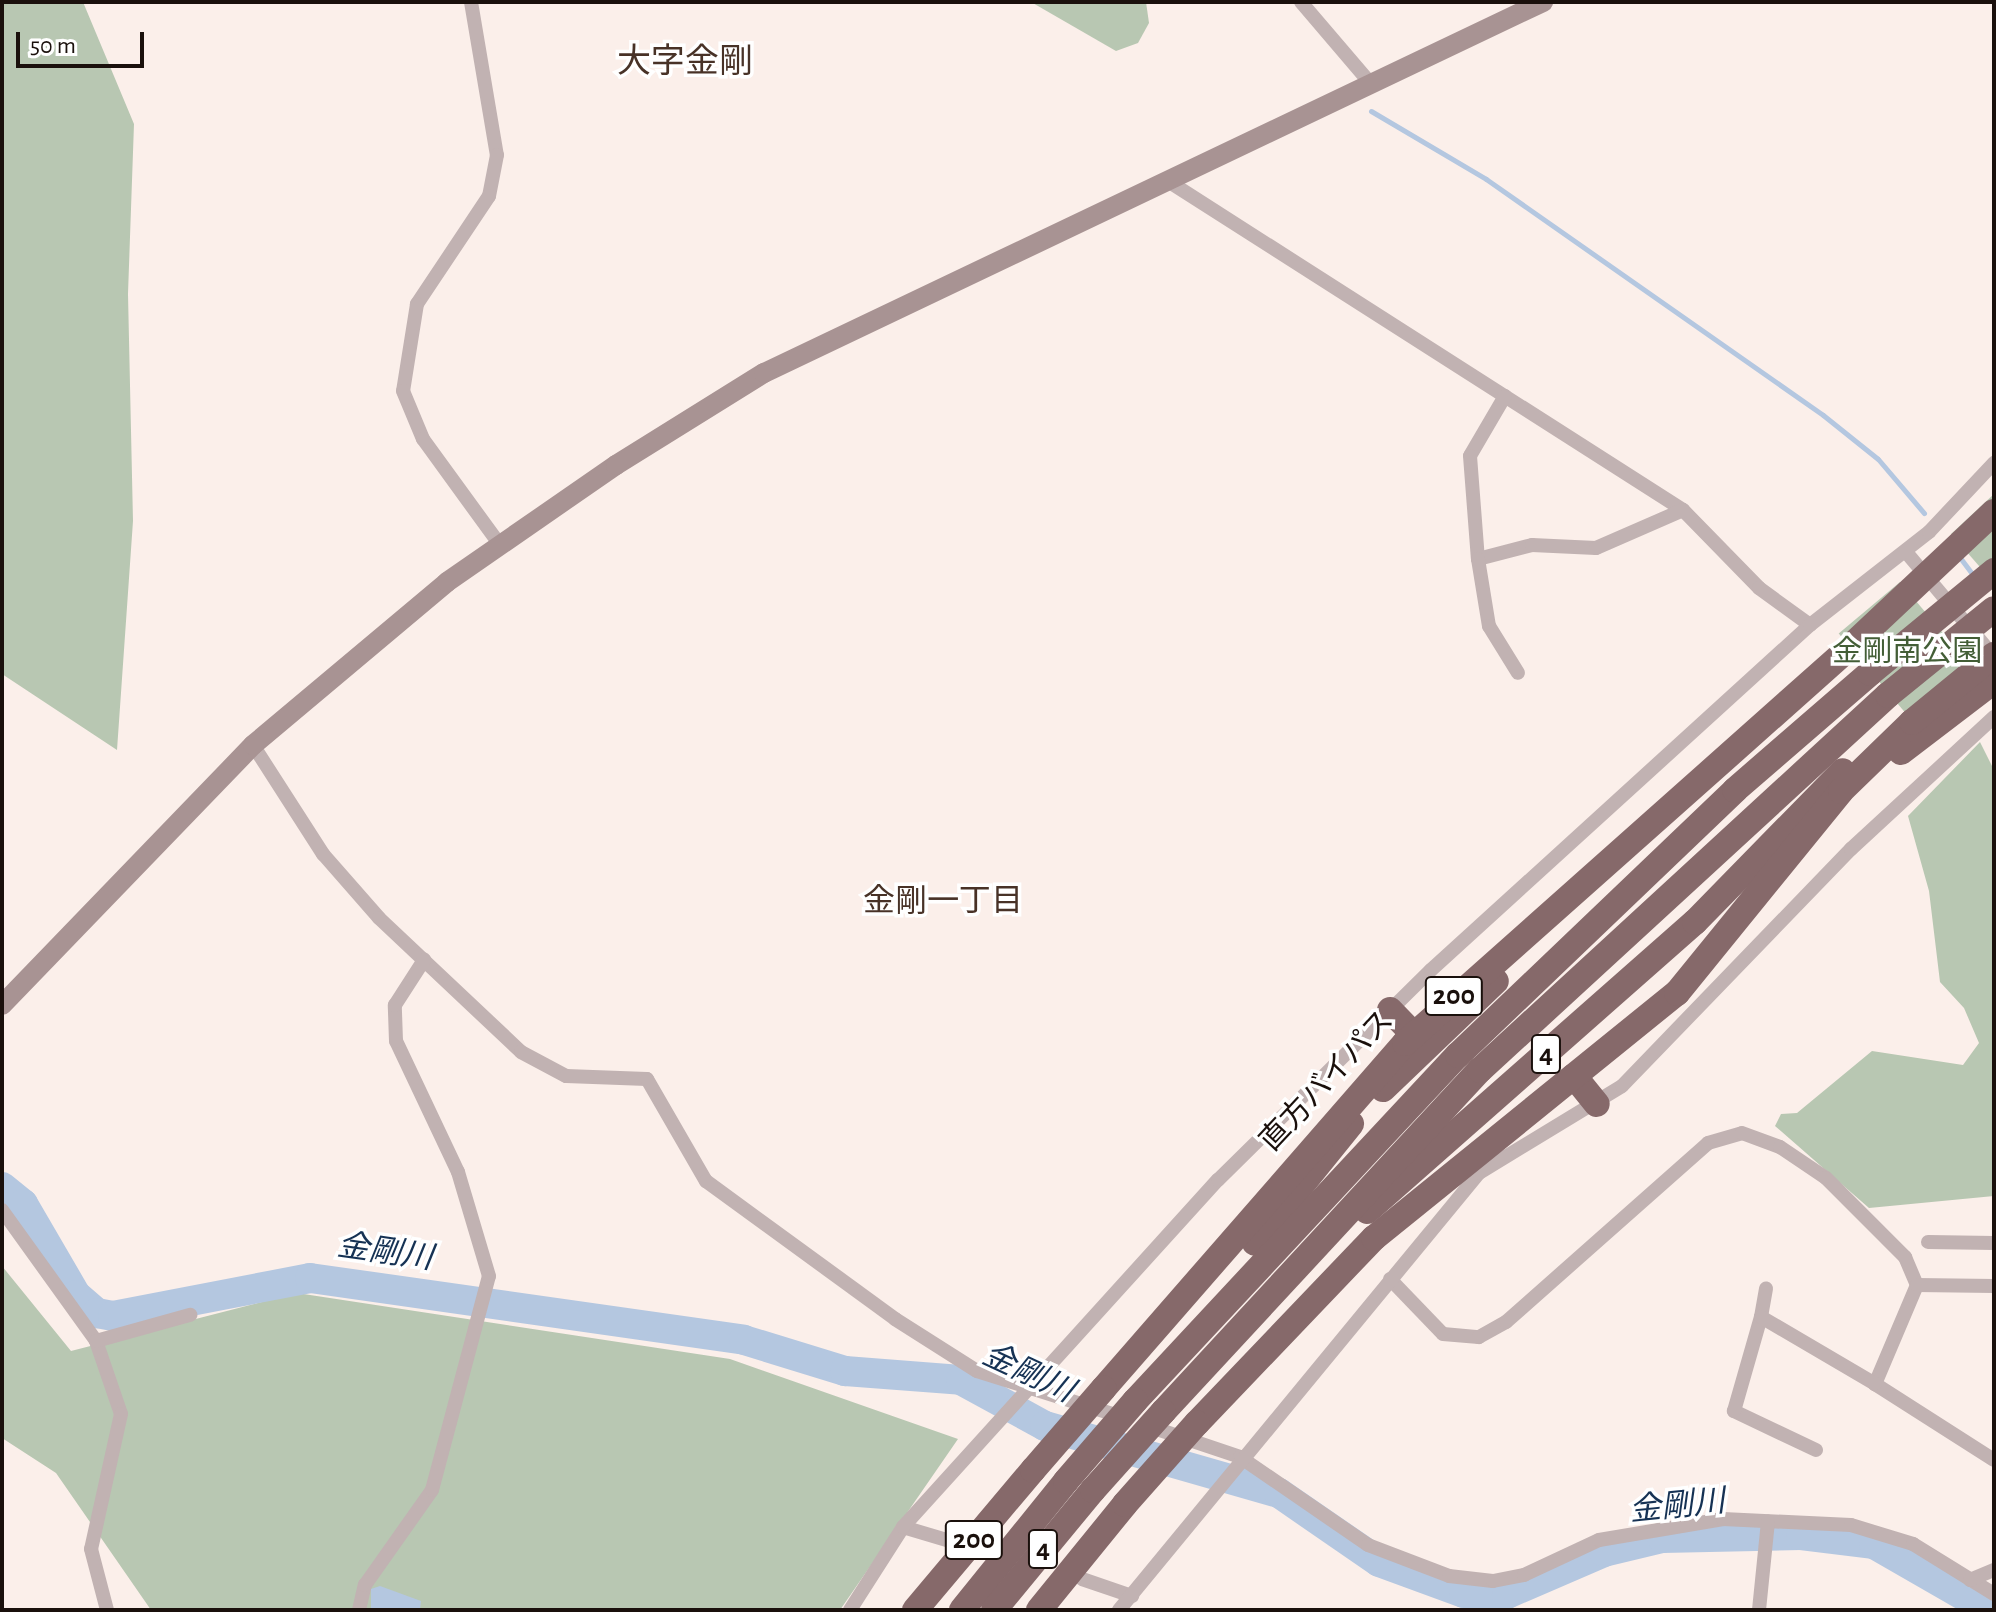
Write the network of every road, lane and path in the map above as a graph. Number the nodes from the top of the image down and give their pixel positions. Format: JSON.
{"nodes":[{"id":1,"x":471,"y":2,"type":"edge"},
{"id":2,"x":1301,"y":2,"type":"edge"},
{"id":3,"x":1543,"y":2,"type":"edge"},
{"id":4,"x":1371,"y":84,"type":"junction"},
{"id":5,"x":1168,"y":181,"type":"junction"},
{"id":6,"x":1505,"y":396,"type":"junction"},
{"id":7,"x":1994,"y":463,"type":"edge"},
{"id":8,"x":1683,"y":510,"type":"junction"},
{"id":9,"x":1994,"y":512,"type":"edge"},
{"id":10,"x":1994,"y":531,"type":"edge"},
{"id":11,"x":500,"y":545,"type":"junction"},
{"id":12,"x":1906,"y":552,"type":"junction"},
{"id":13,"x":1478,"y":559,"type":"junction"},
{"id":14,"x":1994,"y":571,"type":"edge"},
{"id":15,"x":1994,"y":609,"type":"edge"},
{"id":16,"x":1810,"y":625,"type":"junction"},
{"id":17,"x":1848,"y":649,"type":"junction"},
{"id":18,"x":1994,"y":656,"type":"edge"},
{"id":19,"x":1518,"y":673,"type":"dead end"},
{"id":20,"x":1994,"y":681,"type":"edge"},
{"id":21,"x":1994,"y":717,"type":"edge"},
{"id":22,"x":1918,"y":728,"type":"junction"},
{"id":23,"x":1889,"y":742,"type":"junction"},
{"id":24,"x":253,"y":745,"type":"junction"},
{"id":25,"x":1648,"y":829,"type":"junction"},
{"id":26,"x":424,"y":960,"type":"junction"},
{"id":27,"x":1695,"y":974,"type":"junction"},
{"id":28,"x":2,"y":1005,"type":"edge"},
{"id":29,"x":1390,"y":1010,"type":"junction"},
{"id":30,"x":1413,"y":1034,"type":"junction"},
{"id":31,"x":1574,"y":1076,"type":"junction"},
{"id":32,"x":1597,"y":1104,"type":"junction"},
{"id":33,"x":2,"y":1210,"type":"edge"},
{"id":34,"x":1928,"y":1242,"type":"dead end"},
{"id":35,"x":1994,"y":1243,"type":"edge"},
{"id":36,"x":1390,"y":1279,"type":"junction"},
{"id":37,"x":1917,"y":1285,"type":"junction"},
{"id":38,"x":1994,"y":1286,"type":"edge"},
{"id":39,"x":1766,"y":1288,"type":"dead end"},
{"id":40,"x":190,"y":1315,"type":"dead end"},
{"id":41,"x":1761,"y":1317,"type":"junction"},
{"id":42,"x":96,"y":1341,"type":"junction"},
{"id":43,"x":1183,"y":1343,"type":"junction"},
{"id":44,"x":1203,"y":1368,"type":"junction"},
{"id":45,"x":1875,"y":1384,"type":"junction"},
{"id":46,"x":1033,"y":1388,"type":"junction"},
{"id":47,"x":1816,"y":1450,"type":"dead end"},
{"id":48,"x":1240,"y":1457,"type":"junction"},
{"id":49,"x":1994,"y":1460,"type":"edge"},
{"id":50,"x":1768,"y":1521,"type":"junction"},
{"id":51,"x":903,"y":1527,"type":"junction"},
{"id":52,"x":950,"y":1541,"type":"dead end"},
{"id":53,"x":1994,"y":1570,"type":"edge"},
{"id":54,"x":1082,"y":1579,"type":"dead end"},
{"id":55,"x":1970,"y":1580,"type":"junction"},
{"id":56,"x":1994,"y":1594,"type":"edge"},
{"id":57,"x":1132,"y":1596,"type":"junction"},
{"id":58,"x":107,"y":1610,"type":"edge"},
{"id":59,"x":359,"y":1610,"type":"edge"},
{"id":60,"x":850,"y":1610,"type":"edge"},
{"id":61,"x":915,"y":1610,"type":"edge"},
{"id":62,"x":962,"y":1610,"type":"edge"},
{"id":63,"x":994,"y":1610,"type":"edge"},
{"id":64,"x":1039,"y":1610,"type":"edge"},
{"id":65,"x":1119,"y":1610,"type":"edge"},
{"id":66,"x":1759,"y":1610,"type":"edge"}],
"edges":[{"from":1,"to":11,"type":"street"},
{"from":2,"to":4,"type":"street"},
{"from":3,"to":4,"type":"street"},
{"from":4,"to":5,"type":"street"},
{"from":5,"to":6,"type":"street"},
{"from":5,"to":11,"type":"street"},
{"from":6,"to":8,"type":"street"},
{"from":6,"to":13,"type":"street"},
{"from":7,"to":12,"type":"street"},
{"from":8,"to":13,"type":"street"},
{"from":8,"to":16,"type":"street"},
{"from":9,"to":17,"type":"highway","bridge":true},
{"from":10,"to":17,"type":"highway","name":"直方バイパス","number":"200","bridge":true},
{"from":11,"to":24,"type":"street"},
{"from":12,"to":16,"type":"street"},
{"from":12,"to":18,"type":"street"},
{"from":13,"to":19,"type":"street"},
{"from":14,"to":43,"type":"highway","bridge":true},
{"from":15,"to":44,"type":"highway","bridge":true},
{"from":16,"to":29,"type":"street"},
{"from":17,"to":25,"type":"highway","name":"直方バイパス","number":"200"},
{"from":18,"to":22,"type":"highway","bridge":true},
{"from":20,"to":22,"type":"highway"},
{"from":21,"to":32,"type":"street"},
{"from":22,"to":23,"type":"highway"},
{"from":22,"to":27,"type":"highway"},
{"from":23,"to":27,"type":"highway"},
{"from":23,"to":44,"type":"highway","number":"4"},
{"from":24,"to":26,"type":"street"},
{"from":24,"to":28,"type":"street"},
{"from":25,"to":30,"type":"highway","name":"直方バイパス","number":"200"},
{"from":25,"to":43,"type":"highway","number":"4"},
{"from":26,"to":46,"type":"street"},
{"from":26,"to":59,"type":"street"},
{"from":27,"to":31,"type":"highway"},
{"from":29,"to":30,"type":"highway"},
{"from":29,"to":46,"type":"street"},
{"from":30,"to":61,"type":"highway","name":"直方バイパス","number":"200","bridge":true},
{"from":31,"to":32,"type":"highway"},
{"from":31,"to":64,"type":"highway","bridge":true},
{"from":32,"to":36,"type":"street"},
{"from":33,"to":42,"type":"street"},
{"from":34,"to":35,"type":"street"},
{"from":36,"to":37,"type":"street"},
{"from":36,"to":48,"type":"street"},
{"from":37,"to":38,"type":"street"},
{"from":37,"to":45,"type":"street"},
{"from":39,"to":41,"type":"street"},
{"from":40,"to":42,"type":"street"},
{"from":41,"to":45,"type":"street"},
{"from":41,"to":47,"type":"street"},
{"from":42,"to":58,"type":"street"},
{"from":43,"to":62,"type":"highway","number":"4","bridge":true},
{"from":44,"to":63,"type":"highway","number":"4","bridge":true},
{"from":45,"to":49,"type":"street"},
{"from":46,"to":48,"type":"street"},
{"from":46,"to":51,"type":"street"},
{"from":48,"to":50,"type":"street"},
{"from":48,"to":57,"type":"street"},
{"from":50,"to":55,"type":"street"},
{"from":50,"to":66,"type":"street"},
{"from":51,"to":52,"type":"street"},
{"from":51,"to":60,"type":"street"},
{"from":53,"to":55,"type":"street"},
{"from":54,"to":57,"type":"street"},
{"from":55,"to":56,"type":"street"},
{"from":57,"to":65,"type":"street"}]}
